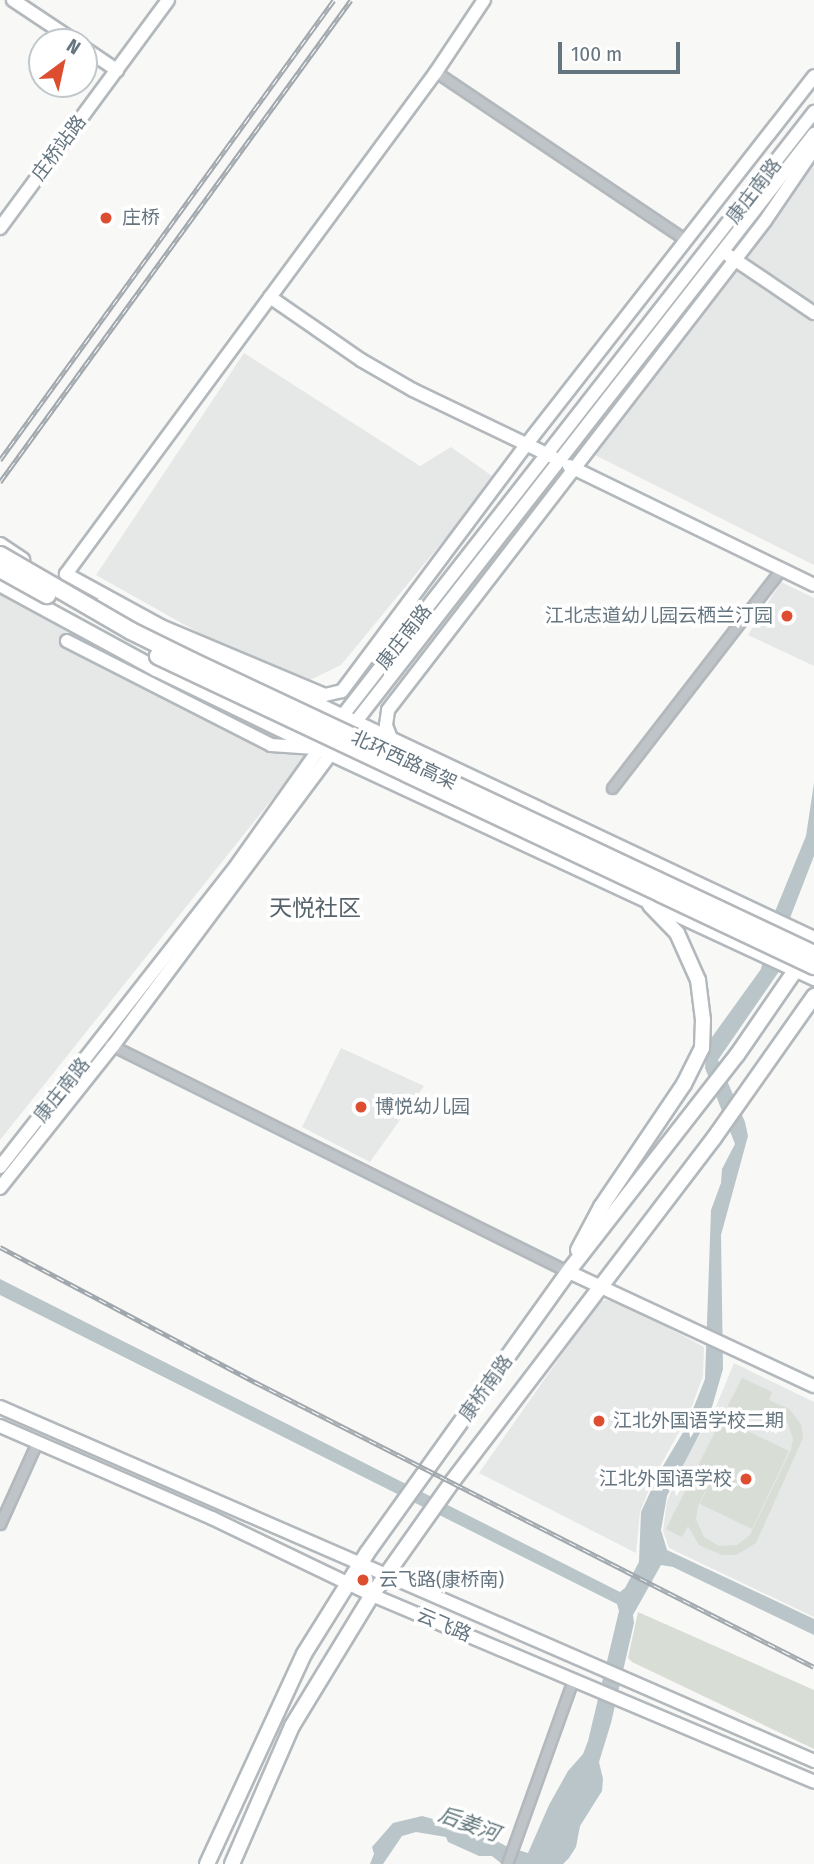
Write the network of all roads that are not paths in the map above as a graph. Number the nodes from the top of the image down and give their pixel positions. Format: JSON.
{"nodes":[{"id":1,"x":13,"y":0,"type":"edge"},
{"id":2,"x":168,"y":0,"type":"edge"},
{"id":3,"x":484,"y":0,"type":"edge"},
{"id":4,"x":55,"y":28,"type":"edge"},
{"id":5,"x":98,"y":57,"type":"edge"},
{"id":6,"x":117,"y":70,"type":"junction"},
{"id":7,"x":436,"y":72,"type":"junction"},
{"id":8,"x":814,"y":76,"type":"edge"},
{"id":9,"x":814,"y":112,"type":"edge"},
{"id":10,"x":814,"y":134,"type":"edge"},
{"id":11,"x":814,"y":149,"type":"edge"},
{"id":12,"x":0,"y":228,"type":"edge"},
{"id":13,"x":686,"y":240,"type":"junction"},
{"id":14,"x":729,"y":256,"type":"junction"},
{"id":15,"x":270,"y":298,"type":"junction"},
{"id":16,"x":814,"y":313,"type":"edge"},
{"id":17,"x":526,"y":444,"type":"junction"},
{"id":18,"x":547,"y":454,"type":"junction"},
{"id":19,"x":561,"y":461,"type":"junction"},
{"id":20,"x":575,"y":468,"type":"junction"},
{"id":21,"x":0,"y":545,"type":"edge"},
{"id":22,"x":0,"y":555,"type":"edge"},
{"id":23,"x":0,"y":569,"type":"edge"},
{"id":24,"x":781,"y":569,"type":"junction"},
{"id":25,"x":0,"y":584,"type":"edge"},
{"id":26,"x":814,"y":585,"type":"edge"},
{"id":27,"x":67,"y":642,"type":"dead end"},
{"id":28,"x":342,"y":691,"type":"junction"},
{"id":29,"x":348,"y":720,"type":"junction"},
{"id":30,"x":392,"y":741,"type":"junction"},
{"id":31,"x":326,"y":751,"type":"junction"},
{"id":32,"x":612,"y":788,"type":"dead end"},
{"id":33,"x":644,"y":899,"type":"junction"},
{"id":34,"x":810,"y":939,"type":"edge"},
{"id":35,"x":814,"y":954,"type":"edge"},
{"id":36,"x":814,"y":966,"type":"edge"},
{"id":37,"x":791,"y":968,"type":"junction"},
{"id":38,"x":814,"y":978,"type":"edge"},
{"id":39,"x":814,"y":996,"type":"edge"},
{"id":40,"x":107,"y":1043,"type":"junction"},
{"id":41,"x":0,"y":1167,"type":"edge"},
{"id":42,"x":0,"y":1188,"type":"edge"},
{"id":43,"x":570,"y":1270,"type":"junction"},
{"id":44,"x":601,"y":1286,"type":"junction"},
{"id":45,"x":814,"y":1386,"type":"edge"},
{"id":46,"x":0,"y":1407,"type":"edge"},
{"id":47,"x":0,"y":1426,"type":"edge"},
{"id":48,"x":37,"y":1442,"type":"junction"},
{"id":49,"x":0,"y":1524,"type":"edge"},
{"id":50,"x":360,"y":1563,"type":"junction"},
{"id":51,"x":386,"y":1574,"type":"junction"},
{"id":52,"x":348,"y":1584,"type":"junction"},
{"id":53,"x":372,"y":1595,"type":"junction"},
{"id":54,"x":578,"y":1682,"type":"junction"},
{"id":55,"x":814,"y":1761,"type":"edge"},
{"id":56,"x":814,"y":1782,"type":"edge"},
{"id":57,"x":207,"y":1864,"type":"edge"},
{"id":58,"x":232,"y":1864,"type":"edge"},
{"id":59,"x":507,"y":1864,"type":"edge"}],
"edges":[{"from":1,"to":4,"type":"street"},
{"from":2,"to":6,"type":"street","name":"庄桥站路"},
{"from":3,"to":7,"type":"street"},
{"from":5,"to":6,"type":"street"},
{"from":6,"to":12,"type":"street","name":"庄桥站路"},
{"from":7,"to":13,"type":"street"},
{"from":7,"to":15,"type":"street"},
{"from":8,"to":13,"type":"street"},
{"from":9,"to":18,"type":"street","name":"康庄南路"},
{"from":10,"to":14,"type":"street","name":"康庄南路"},
{"from":11,"to":14,"type":"street"},
{"from":13,"to":17,"type":"street"},
{"from":14,"to":16,"type":"street"},
{"from":14,"to":19,"type":"street","name":"康庄南路"},
{"from":14,"to":20,"type":"street"},
{"from":15,"to":17,"type":"street"},
{"from":15,"to":28,"type":"street"},
{"from":17,"to":18,"type":"street"},
{"from":17,"to":28,"type":"street"},
{"from":18,"to":19,"type":"street"},
{"from":18,"to":29,"type":"street","name":"康庄南路"},
{"from":19,"to":20,"type":"street"},
{"from":19,"to":29,"type":"street","name":"康庄南路"},
{"from":20,"to":24,"type":"street"},
{"from":20,"to":30,"type":"street"},
{"from":21,"to":29,"type":"main road"},
{"from":22,"to":35,"type":"highway","name":"北环西路高架","bridge":true},
{"from":23,"to":36,"type":"highway","name":"北环西路高架","bridge":true},
{"from":24,"to":26,"type":"street"},
{"from":24,"to":32,"type":"street"},
{"from":25,"to":31,"type":"main road"},
{"from":27,"to":31,"type":"street"},
{"from":28,"to":29,"type":"street"},
{"from":29,"to":30,"type":"main road"},
{"from":29,"to":31,"type":"street","name":"康庄南路"},
{"from":30,"to":34,"type":"main road"},
{"from":31,"to":33,"type":"main road"},
{"from":31,"to":40,"type":"street","name":"康庄南路"},
{"from":33,"to":37,"type":"main road"},
{"from":33,"to":43,"type":"main road"},
{"from":34,"to":37,"type":"main road","name":"康桥南路"},
{"from":37,"to":38,"type":"main road"},
{"from":37,"to":43,"type":"main road","name":"康桥南路"},
{"from":39,"to":44,"type":"main road","name":"康桥南路"},
{"from":40,"to":41,"type":"street","name":"康庄南路"},
{"from":40,"to":42,"type":"street","name":"康庄南路"},
{"from":40,"to":43,"type":"street"},
{"from":43,"to":44,"type":"street"},
{"from":43,"to":50,"type":"main road","name":"康桥南路"},
{"from":44,"to":45,"type":"street"},
{"from":44,"to":51,"type":"main road","name":"康桥南路"},
{"from":46,"to":50,"type":"street","name":"云飞路"},
{"from":47,"to":48,"type":"street","name":"云飞路"},
{"from":48,"to":49,"type":"street"},
{"from":48,"to":52,"type":"street","name":"云飞路"},
{"from":50,"to":51,"type":"street","name":"云飞路"},
{"from":50,"to":52,"type":"main road","name":"康桥南路"},
{"from":51,"to":53,"type":"main road","name":"康桥南路"},
{"from":51,"to":55,"type":"street","name":"云飞路"},
{"from":52,"to":53,"type":"street","name":"云飞路"},
{"from":52,"to":57,"type":"main road","name":"康桥南路"},
{"from":53,"to":54,"type":"street","name":"云飞路"},
{"from":53,"to":58,"type":"main road"},
{"from":54,"to":56,"type":"street","name":"云飞路"},
{"from":54,"to":59,"type":"street"}]}
